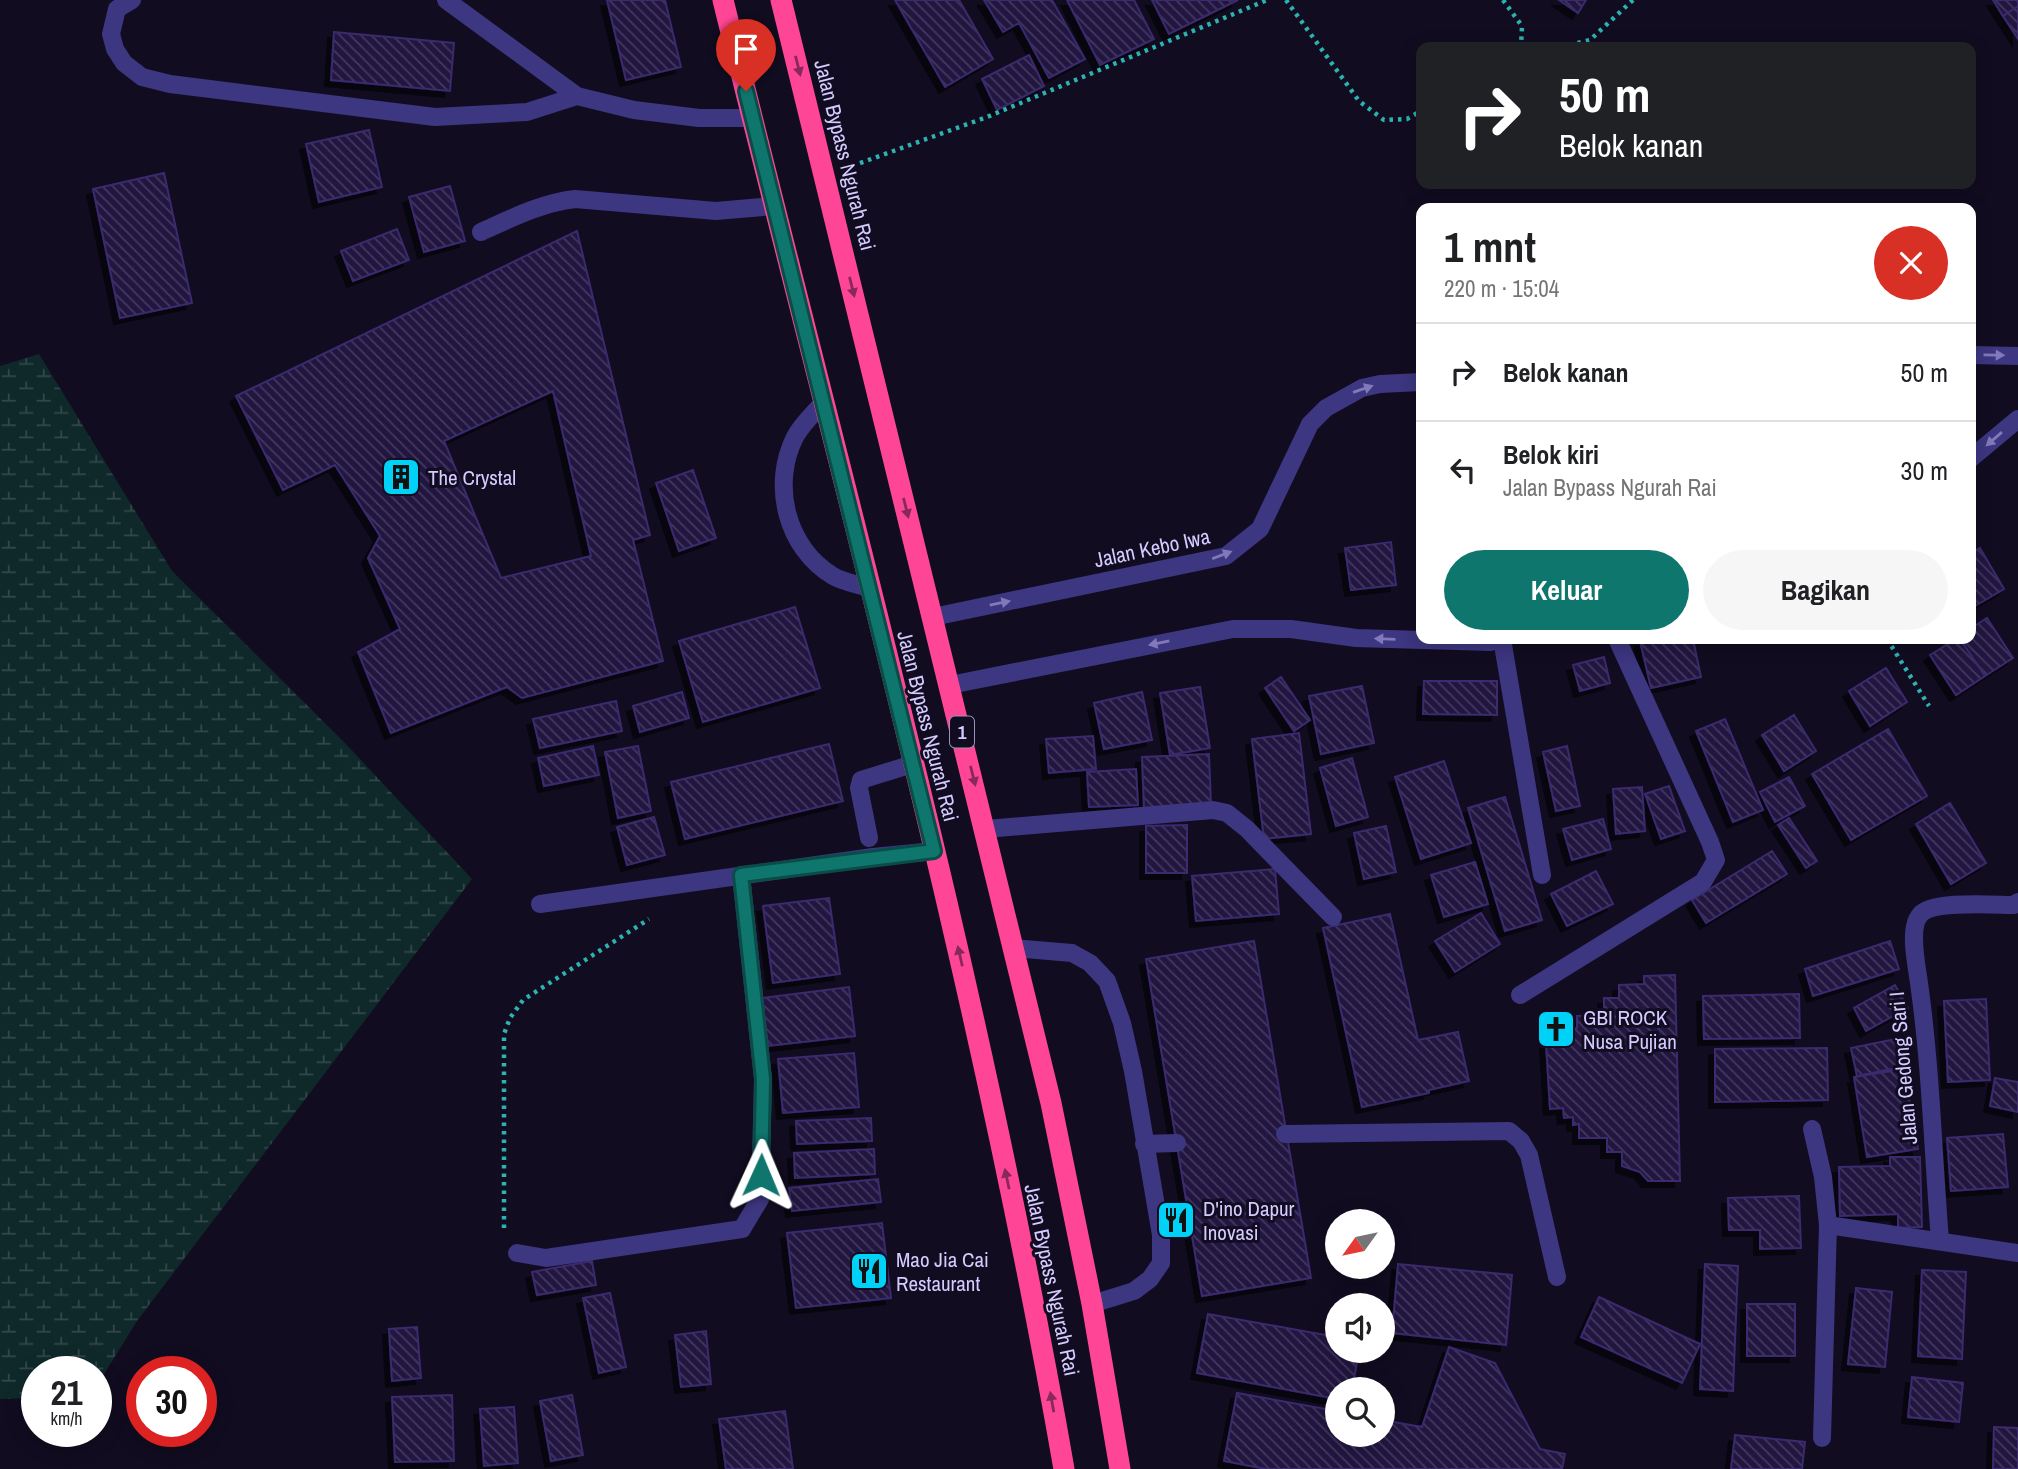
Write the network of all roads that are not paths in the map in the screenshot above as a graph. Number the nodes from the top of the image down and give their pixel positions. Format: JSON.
{"nodes":[{"id":1,"x":132,"y":0,"type":"edge"},
{"id":2,"x":446,"y":0,"type":"edge"},
{"id":3,"x":723,"y":0,"type":"edge"},
{"id":4,"x":781,"y":0,"type":"edge"},
{"id":5,"x":577,"y":96,"type":"junction"},
{"id":6,"x":752,"y":118,"type":"junction"},
{"id":7,"x":775,"y":206,"type":"junction"},
{"id":8,"x":481,"y":233,"type":"dead end"},
{"id":9,"x":1976,"y":355,"type":"edge"},
{"id":10,"x":2018,"y":356,"type":"edge"},
{"id":11,"x":1416,"y":382,"type":"edge"},
{"id":12,"x":823,"y":402,"type":"junction"},
{"id":13,"x":2018,"y":419,"type":"edge"},
{"id":14,"x":1976,"y":454,"type":"edge"},
{"id":15,"x":869,"y":588,"type":"junction"},
{"id":16,"x":933,"y":617,"type":"junction"},
{"id":17,"x":1416,"y":640,"type":"edge"},
{"id":18,"x":1503,"y":644,"type":"edge"},
{"id":19,"x":1619,"y":644,"type":"edge"},
{"id":20,"x":950,"y":685,"type":"junction"},
{"id":21,"x":913,"y":764,"type":"junction"},
{"id":22,"x":986,"y":830,"type":"junction"},
{"id":23,"x":869,"y":838,"type":"dead end"},
{"id":24,"x":934,"y":851,"type":"junction"},
{"id":25,"x":741,"y":875,"type":"junction"},
{"id":26,"x":1542,"y":875,"type":"dead end"},
{"id":27,"x":2018,"y":902,"type":"edge"},
{"id":28,"x":540,"y":904,"type":"dead end"},
{"id":29,"x":1333,"y":917,"type":"dead end"},
{"id":30,"x":1014,"y":948,"type":"junction"},
{"id":31,"x":1520,"y":995,"type":"dead end"},
{"id":32,"x":1812,"y":1129,"type":"dead end"},
{"id":33,"x":1285,"y":1133,"type":"dead end"},
{"id":34,"x":1177,"y":1143,"type":"dead end"},
{"id":35,"x":1144,"y":1144,"type":"junction"},
{"id":36,"x":1828,"y":1225,"type":"junction"},
{"id":37,"x":1940,"y":1240,"type":"junction"},
{"id":38,"x":517,"y":1253,"type":"road end"},
{"id":39,"x":2018,"y":1253,"type":"edge"},
{"id":40,"x":1557,"y":1277,"type":"dead end"},
{"id":41,"x":1092,"y":1304,"type":"junction"},
{"id":42,"x":1822,"y":1438,"type":"dead end"},
{"id":43,"x":1064,"y":1469,"type":"edge"},
{"id":44,"x":1120,"y":1469,"type":"edge"}],
"edges":[{"from":1,"to":5,"type":"street"},
{"from":2,"to":5,"type":"street"},
{"from":3,"to":6,"type":"highway","name":"Jalan Bypass Ngurah Rai"},
{"from":4,"to":16,"type":"highway","name":"Jalan Bypass Ngurah Rai","number":"1","one_way":true},
{"from":5,"to":6,"type":"street"},
{"from":6,"to":7,"type":"highway","name":"Jalan Bypass Ngurah Rai"},
{"from":7,"to":8,"type":"street"},
{"from":7,"to":12,"type":"highway","name":"Jalan Bypass Ngurah Rai"},
{"from":9,"to":10,"type":"street","one_way":true},
{"from":16,"to":11,"type":"street","name":"Jalan Kebo Iwa","one_way":true},
{"from":12,"to":15,"type":"highway","name":"Jalan Bypass Ngurah Rai"},
{"from":12,"to":15,"type":"street"},
{"from":13,"to":14,"type":"street","one_way":true},
{"from":15,"to":21,"type":"highway","name":"Jalan Bypass Ngurah Rai"},
{"from":16,"to":20,"type":"highway","name":"Jalan Bypass Ngurah Rai","number":"1"},
{"from":17,"to":20,"type":"street","one_way":true},
{"from":18,"to":26,"type":"street"},
{"from":19,"to":31,"type":"street"},
{"from":20,"to":22,"type":"highway","name":"Jalan Bypass Ngurah Rai","number":"1","one_way":true},
{"from":21,"to":23,"type":"street"},
{"from":21,"to":24,"type":"highway","name":"Jalan Bypass Ngurah Rai"},
{"from":22,"to":29,"type":"street"},
{"from":22,"to":30,"type":"highway","name":"Jalan Bypass Ngurah Rai","number":"1"},
{"from":24,"to":25,"type":"street"},
{"from":43,"to":24,"type":"highway","name":"Jalan Bypass Ngurah Rai","one_way":true},
{"from":25,"to":28,"type":"street"},
{"from":25,"to":38,"type":"street"},
{"from":27,"to":37,"type":"street","name":"Jalan Gedong Sari I"},
{"from":30,"to":35,"type":"street"},
{"from":30,"to":41,"type":"highway","name":"Jalan Bypass Ngurah Rai","number":"1"},
{"from":32,"to":36,"type":"street"},
{"from":33,"to":40,"type":"street"},
{"from":34,"to":35,"type":"street"},
{"from":35,"to":41,"type":"street"},
{"from":36,"to":37,"type":"street"},
{"from":36,"to":42,"type":"street"},
{"from":37,"to":39,"type":"street"},
{"from":41,"to":44,"type":"highway","name":"Jalan Bypass Ngurah Rai","number":"1"}]}
